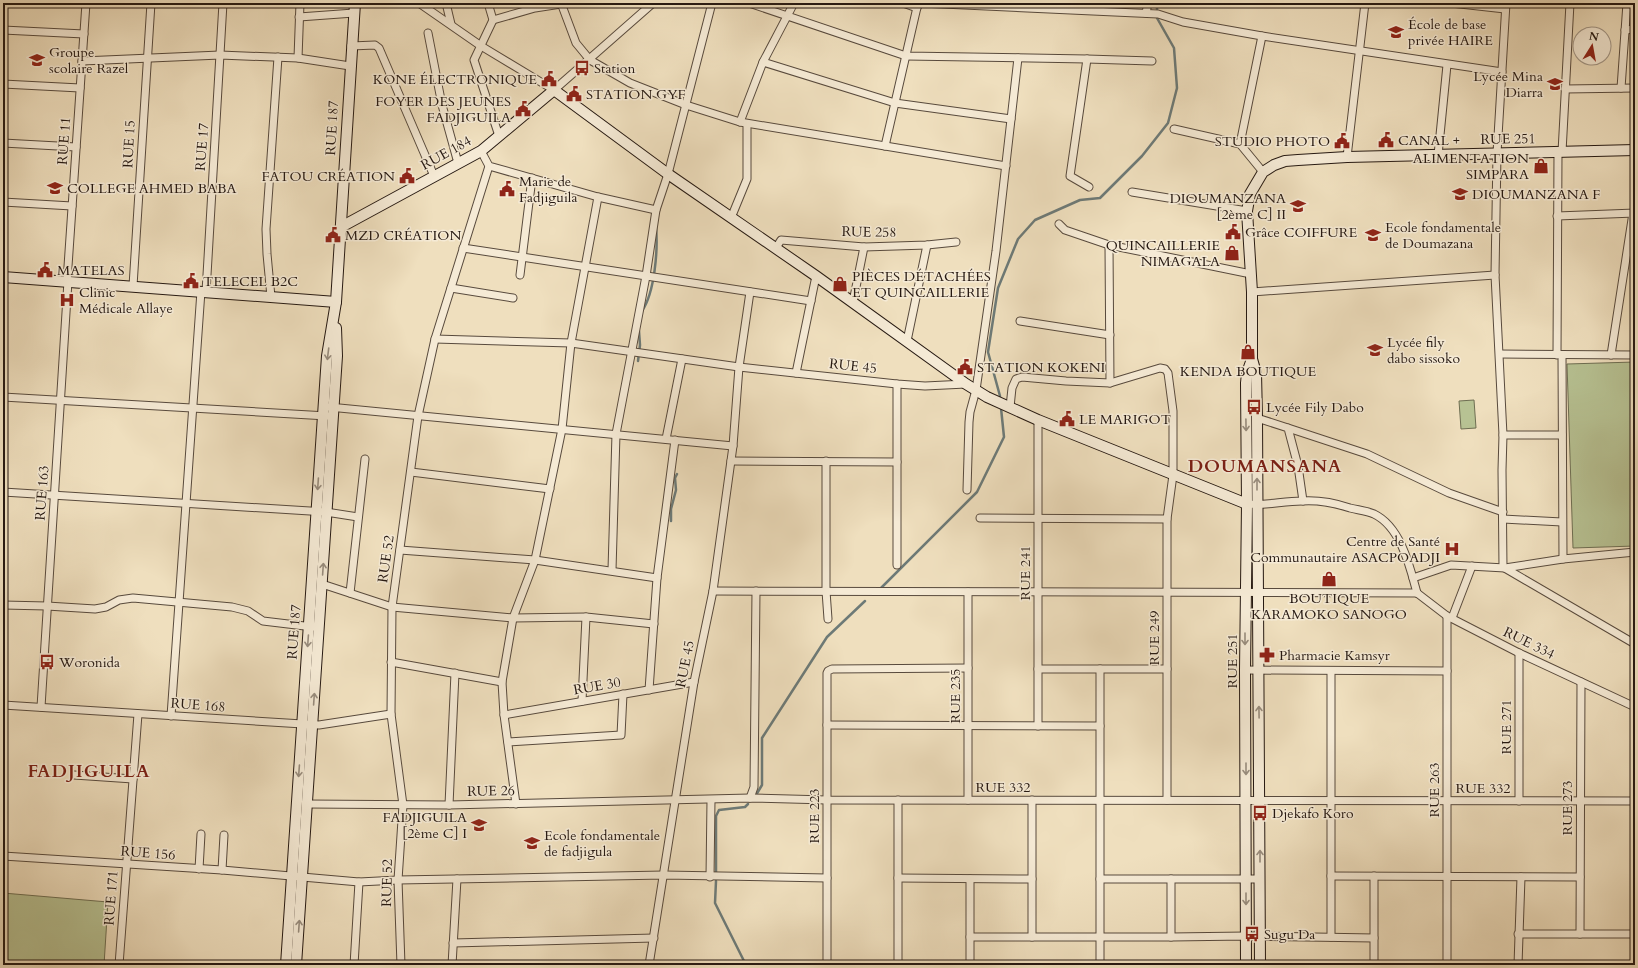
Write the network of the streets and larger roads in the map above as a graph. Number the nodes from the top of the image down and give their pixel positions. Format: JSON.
{"nodes":[{"id":1,"x":86,"y":3,"type":"edge"},
{"id":2,"x":151,"y":3,"type":"edge"},
{"id":3,"x":222,"y":3,"type":"edge"},
{"id":4,"x":300,"y":3,"type":"edge"},
{"id":5,"x":419,"y":3,"type":"edge"},
{"id":6,"x":446,"y":3,"type":"edge"},
{"id":7,"x":488,"y":3,"type":"edge"},
{"id":8,"x":653,"y":3,"type":"edge"},
{"id":9,"x":712,"y":3,"type":"edge"},
{"id":10,"x":749,"y":3,"type":"edge"},
{"id":11,"x":794,"y":3,"type":"edge"},
{"id":12,"x":903,"y":3,"type":"edge"},
{"id":13,"x":1148,"y":3,"type":"edge"},
{"id":14,"x":1365,"y":3,"type":"edge"},
{"id":15,"x":1451,"y":3,"type":"edge"},
{"id":16,"x":1570,"y":3,"type":"edge"},
{"id":17,"x":1627,"y":3,"type":"edge"},
{"id":18,"x":561,"y":4,"type":"edge"},
{"id":19,"x":919,"y":5,"type":"edge"},
{"id":20,"x":997,"y":5,"type":"edge"},
{"id":21,"x":1506,"y":6,"type":"edge"},
{"id":22,"x":354,"y":8,"type":"edge"},
{"id":23,"x":1152,"y":14,"type":"junction"},
{"id":24,"x":788,"y":16,"type":"junction"},
{"id":25,"x":299,"y":17,"type":"junction"},
{"id":26,"x":493,"y":20,"type":"junction"},
{"id":27,"x":451,"y":24,"type":"junction"},
{"id":28,"x":1635,"y":29,"type":"edge"},
{"id":29,"x":3,"y":30,"type":"edge"},
{"id":30,"x":1625,"y":30,"type":"junction"},
{"id":31,"x":428,"y":33,"type":"dead end"},
{"id":32,"x":84,"y":34,"type":"junction"},
{"id":33,"x":1262,"y":36,"type":"junction"},
{"id":34,"x":351,"y":46,"type":"junction"},
{"id":35,"x":481,"y":46,"type":"junction"},
{"id":36,"x":1360,"y":51,"type":"junction"},
{"id":37,"x":220,"y":55,"type":"junction"},
{"id":38,"x":906,"y":56,"type":"junction"},
{"id":39,"x":278,"y":57,"type":"junction"},
{"id":40,"x":147,"y":58,"type":"junction"},
{"id":41,"x":298,"y":58,"type":"junction"},
{"id":42,"x":1018,"y":58,"type":"junction"},
{"id":43,"x":1087,"y":59,"type":"junction"},
{"id":44,"x":590,"y":60,"type":"junction"},
{"id":45,"x":82,"y":61,"type":"junction"},
{"id":46,"x":1152,"y":61,"type":"dead end"},
{"id":47,"x":762,"y":62,"type":"junction"},
{"id":48,"x":1447,"y":65,"type":"junction"},
{"id":49,"x":350,"y":66,"type":"junction"},
{"id":50,"x":1502,"y":72,"type":"junction"},
{"id":51,"x":3,"y":84,"type":"edge"},
{"id":52,"x":80,"y":88,"type":"junction"},
{"id":53,"x":1621,"y":88,"type":"junction"},
{"id":54,"x":1635,"y":88,"type":"edge"},
{"id":55,"x":1565,"y":89,"type":"junction"},
{"id":56,"x":554,"y":90,"type":"junction"},
{"id":57,"x":895,"y":103,"type":"junction"},
{"id":58,"x":686,"y":105,"type":"junction"},
{"id":59,"x":1011,"y":119,"type":"junction"},
{"id":60,"x":740,"y":122,"type":"junction"},
{"id":61,"x":747,"y":124,"type":"junction"},
{"id":62,"x":1174,"y":129,"type":"dead end"},
{"id":63,"x":499,"y":136,"type":"junction"},
{"id":64,"x":3,"y":143,"type":"edge"},
{"id":65,"x":1240,"y":144,"type":"junction"},
{"id":66,"x":885,"y":146,"type":"junction"},
{"id":67,"x":76,"y":147,"type":"junction"},
{"id":68,"x":1635,"y":150,"type":"edge"},
{"id":69,"x":481,"y":151,"type":"junction"},
{"id":70,"x":1560,"y":152,"type":"junction"},
{"id":71,"x":1497,"y":153,"type":"junction"},
{"id":72,"x":1438,"y":155,"type":"junction"},
{"id":73,"x":1347,"y":157,"type":"junction"},
{"id":74,"x":458,"y":163,"type":"junction"},
{"id":75,"x":489,"y":166,"type":"junction"},
{"id":76,"x":1006,"y":166,"type":"junction"},
{"id":77,"x":1263,"y":172,"type":"junction"},
{"id":78,"x":668,"y":174,"type":"junction"},
{"id":79,"x":434,"y":176,"type":"junction"},
{"id":80,"x":532,"y":178,"type":"junction"},
{"id":81,"x":1089,"y":187,"type":"dead end"},
{"id":82,"x":1132,"y":192,"type":"dead end"},
{"id":83,"x":598,"y":196,"type":"junction"},
{"id":84,"x":3,"y":202,"type":"edge"},
{"id":85,"x":72,"y":206,"type":"junction"},
{"id":86,"x":656,"y":210,"type":"junction"},
{"id":87,"x":1247,"y":211,"type":"junction"},
{"id":88,"x":1634,"y":213,"type":"edge"},
{"id":89,"x":1557,"y":216,"type":"junction"},
{"id":90,"x":731,"y":218,"type":"junction"},
{"id":91,"x":1059,"y":224,"type":"dead end"},
{"id":92,"x":341,"y":227,"type":"junction"},
{"id":93,"x":956,"y":242,"type":"dead end"},
{"id":94,"x":779,"y":244,"type":"junction"},
{"id":95,"x":927,"y":245,"type":"junction"},
{"id":96,"x":1109,"y":245,"type":"junction"},
{"id":97,"x":864,"y":247,"type":"junction"},
{"id":98,"x":463,"y":248,"type":"junction"},
{"id":99,"x":523,"y":258,"type":"junction"},
{"id":100,"x":585,"y":267,"type":"junction"},
{"id":101,"x":1251,"y":274,"type":"junction"},
{"id":102,"x":520,"y":275,"type":"dead end"},
{"id":103,"x":1495,"y":275,"type":"junction"},
{"id":104,"x":646,"y":276,"type":"junction"},
{"id":105,"x":816,"y":276,"type":"junction"},
{"id":106,"x":3,"y":277,"type":"edge"},
{"id":107,"x":68,"y":281,"type":"junction"},
{"id":108,"x":133,"y":286,"type":"junction"},
{"id":109,"x":451,"y":288,"type":"junction"},
{"id":110,"x":203,"y":292,"type":"junction"},
{"id":111,"x":750,"y":292,"type":"junction"},
{"id":112,"x":1252,"y":292,"type":"junction"},
{"id":113,"x":271,"y":297,"type":"junction"},
{"id":114,"x":513,"y":298,"type":"dead end"},
{"id":115,"x":811,"y":301,"type":"junction"},
{"id":116,"x":336,"y":302,"type":"junction"},
{"id":117,"x":853,"y":302,"type":"junction"},
{"id":118,"x":1020,"y":321,"type":"dead end"},
{"id":119,"x":1110,"y":335,"type":"junction"},
{"id":120,"x":435,"y":339,"type":"junction"},
{"id":121,"x":908,"y":341,"type":"junction"},
{"id":122,"x":571,"y":343,"type":"junction"},
{"id":123,"x":631,"y":352,"type":"junction"},
{"id":124,"x":1500,"y":354,"type":"junction"},
{"id":125,"x":1559,"y":355,"type":"junction"},
{"id":126,"x":1611,"y":355,"type":"junction"},
{"id":127,"x":1635,"y":355,"type":"edge"},
{"id":128,"x":682,"y":359,"type":"junction"},
{"id":129,"x":1252,"y":359,"type":"junction"},
{"id":130,"x":739,"y":367,"type":"junction"},
{"id":131,"x":796,"y":373,"type":"junction"},
{"id":132,"x":1110,"y":383,"type":"junction"},
{"id":133,"x":896,"y":384,"type":"junction"},
{"id":134,"x":966,"y":384,"type":"junction"},
{"id":135,"x":976,"y":390,"type":"junction"},
{"id":136,"x":3,"y":397,"type":"edge"},
{"id":137,"x":60,"y":400,"type":"junction"},
{"id":138,"x":192,"y":407,"type":"junction"},
{"id":139,"x":1010,"y":407,"type":"junction"},
{"id":140,"x":328,"y":412,"type":"junction"},
{"id":141,"x":418,"y":416,"type":"junction"},
{"id":142,"x":1257,"y":418,"type":"junction"},
{"id":143,"x":1038,"y":420,"type":"junction"},
{"id":144,"x":1288,"y":428,"type":"junction"},
{"id":145,"x":562,"y":429,"type":"junction"},
{"id":146,"x":616,"y":434,"type":"junction"},
{"id":147,"x":1503,"y":435,"type":"junction"},
{"id":148,"x":1562,"y":435,"type":"junction"},
{"id":149,"x":666,"y":439,"type":"junction"},
{"id":150,"x":675,"y":440,"type":"junction"},
{"id":151,"x":733,"y":446,"type":"junction"},
{"id":152,"x":365,"y":459,"type":"dead end"},
{"id":153,"x":731,"y":461,"type":"junction"},
{"id":154,"x":826,"y":461,"type":"junction"},
{"id":155,"x":896,"y":462,"type":"junction"},
{"id":156,"x":411,"y":472,"type":"junction"},
{"id":157,"x":1173,"y":475,"type":"junction"},
{"id":158,"x":550,"y":489,"type":"junction"},
{"id":159,"x":967,"y":490,"type":"dead end"},
{"id":160,"x":3,"y":492,"type":"edge"},
{"id":161,"x":54,"y":495,"type":"junction"},
{"id":162,"x":1303,"y":501,"type":"junction"},
{"id":163,"x":186,"y":504,"type":"junction"},
{"id":164,"x":1252,"y":505,"type":"junction"},
{"id":165,"x":322,"y":512,"type":"junction"},
{"id":166,"x":1503,"y":515,"type":"junction"},
{"id":167,"x":358,"y":516,"type":"junction"},
{"id":168,"x":980,"y":518,"type":"dead end"},
{"id":169,"x":1038,"y":518,"type":"junction"},
{"id":170,"x":1167,"y":519,"type":"junction"},
{"id":171,"x":1562,"y":522,"type":"junction"},
{"id":172,"x":400,"y":550,"type":"junction"},
{"id":173,"x":1635,"y":552,"type":"edge"},
{"id":174,"x":1563,"y":559,"type":"junction"},
{"id":175,"x":535,"y":560,"type":"junction"},
{"id":176,"x":896,"y":565,"type":"dead end"},
{"id":177,"x":1472,"y":566,"type":"junction"},
{"id":178,"x":1503,"y":567,"type":"junction"},
{"id":179,"x":612,"y":570,"type":"junction"},
{"id":180,"x":658,"y":578,"type":"junction"},
{"id":181,"x":1413,"y":578,"type":"junction"},
{"id":182,"x":322,"y":584,"type":"junction"},
{"id":183,"x":713,"y":591,"type":"junction"},
{"id":184,"x":756,"y":591,"type":"junction"},
{"id":185,"x":826,"y":591,"type":"junction"},
{"id":186,"x":968,"y":592,"type":"junction"},
{"id":187,"x":1038,"y":592,"type":"junction"},
{"id":188,"x":1167,"y":592,"type":"junction"},
{"id":189,"x":1246,"y":592,"type":"junction"},
{"id":190,"x":1258,"y":592,"type":"junction"},
{"id":191,"x":350,"y":593,"type":"junction"},
{"id":192,"x":1417,"y":593,"type":"junction"},
{"id":193,"x":179,"y":602,"type":"junction"},
{"id":194,"x":3,"y":605,"type":"edge"},
{"id":195,"x":47,"y":606,"type":"junction"},
{"id":196,"x":392,"y":607,"type":"junction"},
{"id":197,"x":586,"y":617,"type":"junction"},
{"id":198,"x":1450,"y":617,"type":"junction"},
{"id":199,"x":513,"y":618,"type":"junction"},
{"id":200,"x":828,"y":619,"type":"dead end"},
{"id":201,"x":654,"y":624,"type":"junction"},
{"id":202,"x":314,"y":627,"type":"junction"},
{"id":203,"x":1635,"y":644,"type":"edge"},
{"id":204,"x":1519,"y":653,"type":"junction"},
{"id":205,"x":391,"y":662,"type":"junction"},
{"id":206,"x":968,"y":668,"type":"junction"},
{"id":207,"x":1038,"y":669,"type":"junction"},
{"id":208,"x":1100,"y":669,"type":"junction"},
{"id":209,"x":1167,"y":669,"type":"junction"},
{"id":210,"x":1245,"y":670,"type":"junction"},
{"id":211,"x":1258,"y":671,"type":"junction"},
{"id":212,"x":1331,"y":671,"type":"junction"},
{"id":213,"x":1447,"y":671,"type":"junction"},
{"id":214,"x":455,"y":673,"type":"junction"},
{"id":215,"x":502,"y":682,"type":"junction"},
{"id":216,"x":694,"y":682,"type":"junction"},
{"id":217,"x":1581,"y":682,"type":"junction"},
{"id":218,"x":649,"y":690,"type":"junction"},
{"id":219,"x":624,"y":694,"type":"junction"},
{"id":220,"x":582,"y":701,"type":"junction"},
{"id":221,"x":3,"y":705,"type":"edge"},
{"id":222,"x":1635,"y":706,"type":"edge"},
{"id":223,"x":41,"y":707,"type":"junction"},
{"id":224,"x":138,"y":714,"type":"junction"},
{"id":225,"x":391,"y":714,"type":"junction"},
{"id":226,"x":504,"y":715,"type":"junction"},
{"id":227,"x":171,"y":716,"type":"junction"},
{"id":228,"x":307,"y":725,"type":"junction"},
{"id":229,"x":827,"y":725,"type":"junction"},
{"id":230,"x":968,"y":726,"type":"junction"},
{"id":231,"x":1038,"y":726,"type":"junction"},
{"id":232,"x":1100,"y":726,"type":"junction"},
{"id":233,"x":508,"y":742,"type":"junction"},
{"id":234,"x":74,"y":775,"type":"dead end"},
{"id":235,"x":133,"y":780,"type":"junction"},
{"id":236,"x":750,"y":798,"type":"junction"},
{"id":237,"x":674,"y":799,"type":"junction"},
{"id":238,"x":711,"y":800,"type":"junction"},
{"id":239,"x":827,"y":800,"type":"junction"},
{"id":240,"x":898,"y":800,"type":"junction"},
{"id":241,"x":968,"y":800,"type":"junction"},
{"id":242,"x":1032,"y":800,"type":"junction"},
{"id":243,"x":1100,"y":800,"type":"junction"},
{"id":244,"x":1167,"y":800,"type":"junction"},
{"id":245,"x":1246,"y":801,"type":"junction"},
{"id":246,"x":1260,"y":801,"type":"junction"},
{"id":247,"x":1331,"y":801,"type":"junction"},
{"id":248,"x":1447,"y":801,"type":"junction"},
{"id":249,"x":1519,"y":801,"type":"junction"},
{"id":250,"x":1580,"y":801,"type":"junction"},
{"id":251,"x":1635,"y":801,"type":"edge"},
{"id":252,"x":307,"y":804,"type":"junction"},
{"id":253,"x":516,"y":804,"type":"junction"},
{"id":254,"x":449,"y":805,"type":"junction"},
{"id":255,"x":403,"y":806,"type":"junction"},
{"id":256,"x":201,"y":834,"type":"dead end"},
{"id":257,"x":224,"y":835,"type":"dead end"},
{"id":258,"x":3,"y":856,"type":"edge"},
{"id":259,"x":127,"y":864,"type":"junction"},
{"id":260,"x":199,"y":869,"type":"junction"},
{"id":261,"x":222,"y":870,"type":"junction"},
{"id":262,"x":664,"y":875,"type":"junction"},
{"id":263,"x":292,"y":876,"type":"junction"},
{"id":264,"x":1331,"y":876,"type":"junction"},
{"id":265,"x":1374,"y":876,"type":"junction"},
{"id":266,"x":1447,"y":876,"type":"junction"},
{"id":267,"x":302,"y":877,"type":"junction"},
{"id":268,"x":710,"y":877,"type":"junction"},
{"id":269,"x":1521,"y":877,"type":"junction"},
{"id":270,"x":1580,"y":877,"type":"junction"},
{"id":271,"x":457,"y":878,"type":"junction"},
{"id":272,"x":827,"y":878,"type":"junction"},
{"id":273,"x":898,"y":878,"type":"junction"},
{"id":274,"x":1246,"y":878,"type":"junction"},
{"id":275,"x":970,"y":879,"type":"junction"},
{"id":276,"x":1032,"y":879,"type":"junction"},
{"id":277,"x":1100,"y":879,"type":"junction"},
{"id":278,"x":1171,"y":879,"type":"junction"},
{"id":279,"x":1260,"y":879,"type":"junction"},
{"id":280,"x":398,"y":880,"type":"junction"},
{"id":281,"x":359,"y":882,"type":"junction"},
{"id":282,"x":1518,"y":934,"type":"junction"},
{"id":283,"x":1580,"y":934,"type":"junction"},
{"id":284,"x":1635,"y":934,"type":"edge"},
{"id":285,"x":1246,"y":936,"type":"junction"},
{"id":286,"x":1260,"y":936,"type":"junction"},
{"id":287,"x":970,"y":937,"type":"junction"},
{"id":288,"x":1032,"y":937,"type":"junction"},
{"id":289,"x":1100,"y":937,"type":"junction"},
{"id":290,"x":1171,"y":937,"type":"junction"},
{"id":291,"x":654,"y":938,"type":"junction"},
{"id":292,"x":1331,"y":938,"type":"junction"},
{"id":293,"x":1374,"y":938,"type":"junction"},
{"id":294,"x":453,"y":943,"type":"junction"},
{"id":295,"x":119,"y":965,"type":"edge"},
{"id":296,"x":286,"y":965,"type":"edge"},
{"id":297,"x":296,"y":965,"type":"edge"},
{"id":298,"x":354,"y":965,"type":"edge"},
{"id":299,"x":401,"y":965,"type":"edge"},
{"id":300,"x":452,"y":965,"type":"edge"},
{"id":301,"x":649,"y":965,"type":"edge"},
{"id":302,"x":827,"y":965,"type":"edge"},
{"id":303,"x":898,"y":965,"type":"edge"},
{"id":304,"x":970,"y":965,"type":"edge"},
{"id":305,"x":1100,"y":965,"type":"edge"},
{"id":306,"x":1246,"y":965,"type":"edge"},
{"id":307,"x":1260,"y":965,"type":"edge"},
{"id":308,"x":1374,"y":965,"type":"edge"},
{"id":309,"x":1447,"y":965,"type":"edge"},
{"id":310,"x":1518,"y":965,"type":"edge"}],
"edges":[{"from":1,"to":32,"type":"street","name":"RUE 11"},
{"from":2,"to":40,"type":"street","name":"RUE 15"},
{"from":3,"to":37,"type":"street","name":"RUE 17"},
{"from":4,"to":25,"type":"street"},
{"from":5,"to":27,"type":"street"},
{"from":6,"to":27,"type":"street"},
{"from":7,"to":26,"type":"street"},
{"from":8,"to":44,"type":"street"},
{"from":9,"to":58,"type":"street"},
{"from":10,"to":24,"type":"street"},
{"from":11,"to":24,"type":"street"},
{"from":12,"to":19,"type":"street"},
{"from":13,"to":23,"type":"street"},
{"from":14,"to":36,"type":"street"},
{"from":15,"to":21,"type":"street"},
{"from":16,"to":55,"type":"street"},
{"from":17,"to":30,"type":"street"},
{"from":18,"to":26,"type":"street"},
{"from":18,"to":44,"type":"street"},
{"from":19,"to":20,"type":"street"},
{"from":19,"to":38,"type":"street"},
{"from":20,"to":23,"type":"street"},
{"from":21,"to":50,"type":"street"},
{"from":22,"to":25,"type":"street"},
{"from":22,"to":34,"type":"street","name":"RUE 187"},
{"from":23,"to":33,"type":"street"},
{"from":24,"to":38,"type":"street"},
{"from":24,"to":47,"type":"street"},
{"from":25,"to":41,"type":"street"},
{"from":26,"to":35,"type":"street"},
{"from":27,"to":35,"type":"street"},
{"from":28,"to":30,"type":"street"},
{"from":29,"to":32,"type":"street"},
{"from":30,"to":53,"type":"street"},
{"from":31,"to":74,"type":"street"},
{"from":32,"to":45,"type":"street","name":"RUE 11"},
{"from":33,"to":36,"type":"street"},
{"from":33,"to":65,"type":"street"},
{"from":34,"to":49,"type":"street","name":"RUE 187"},
{"from":34,"to":79,"type":"street"},
{"from":35,"to":56,"type":"street"},
{"from":35,"to":63,"type":"street"},
{"from":36,"to":48,"type":"street"},
{"from":36,"to":73,"type":"street"},
{"from":37,"to":39,"type":"street"},
{"from":37,"to":40,"type":"street"},
{"from":37,"to":110,"type":"street","name":"RUE 17"},
{"from":38,"to":42,"type":"street"},
{"from":38,"to":57,"type":"street"},
{"from":39,"to":41,"type":"street"},
{"from":39,"to":113,"type":"street"},
{"from":40,"to":45,"type":"street"},
{"from":40,"to":108,"type":"street","name":"RUE 15"},
{"from":41,"to":49,"type":"street"},
{"from":42,"to":43,"type":"street"},
{"from":42,"to":59,"type":"street"},
{"from":43,"to":46,"type":"street"},
{"from":43,"to":81,"type":"street"},
{"from":44,"to":56,"type":"street"},
{"from":44,"to":58,"type":"street"},
{"from":45,"to":52,"type":"street","name":"RUE 11"},
{"from":47,"to":57,"type":"street"},
{"from":47,"to":60,"type":"street"},
{"from":48,"to":50,"type":"street"},
{"from":48,"to":72,"type":"street"},
{"from":49,"to":92,"type":"street","name":"RUE 187"},
{"from":50,"to":71,"type":"street"},
{"from":51,"to":52,"type":"street"},
{"from":52,"to":67,"type":"street","name":"RUE 11"},
{"from":53,"to":54,"type":"street"},
{"from":53,"to":55,"type":"street"},
{"from":55,"to":70,"type":"street"},
{"from":56,"to":63,"type":"street","name":"RUE 184"},
{"from":56,"to":78,"type":"street"},
{"from":57,"to":59,"type":"street"},
{"from":57,"to":66,"type":"street"},
{"from":58,"to":60,"type":"street"},
{"from":58,"to":78,"type":"street"},
{"from":59,"to":76,"type":"street"},
{"from":60,"to":61,"type":"street"},
{"from":61,"to":66,"type":"street"},
{"from":61,"to":90,"type":"street"},
{"from":62,"to":65,"type":"street"},
{"from":63,"to":69,"type":"street","name":"RUE 184"},
{"from":64,"to":67,"type":"street"},
{"from":65,"to":77,"type":"street"},
{"from":66,"to":76,"type":"street"},
{"from":67,"to":85,"type":"street","name":"RUE 11"},
{"from":68,"to":70,"type":"street","name":"RUE 251"},
{"from":69,"to":74,"type":"street","name":"RUE 184"},
{"from":69,"to":75,"type":"street"},
{"from":70,"to":71,"type":"street","name":"RUE 251"},
{"from":70,"to":89,"type":"street"},
{"from":71,"to":72,"type":"street","name":"RUE 251"},
{"from":71,"to":103,"type":"street"},
{"from":72,"to":73,"type":"street","name":"RUE 251"},
{"from":73,"to":77,"type":"street","name":"RUE 251"},
{"from":74,"to":79,"type":"street","name":"RUE 184"},
{"from":75,"to":80,"type":"street"},
{"from":75,"to":98,"type":"street","name":"RUE 52"},
{"from":76,"to":135,"type":"street"},
{"from":77,"to":87,"type":"street","name":"RUE 251"},
{"from":78,"to":86,"type":"street"},
{"from":78,"to":90,"type":"street"},
{"from":79,"to":92,"type":"street","name":"RUE 184"},
{"from":80,"to":83,"type":"street"},
{"from":80,"to":99,"type":"street"},
{"from":82,"to":87,"type":"street"},
{"from":83,"to":86,"type":"street"},
{"from":83,"to":100,"type":"street"},
{"from":84,"to":85,"type":"street"},
{"from":85,"to":107,"type":"street","name":"RUE 11"},
{"from":86,"to":104,"type":"street"},
{"from":87,"to":101,"type":"street","name":"RUE 251"},
{"from":88,"to":89,"type":"street"},
{"from":88,"to":126,"type":"street"},
{"from":89,"to":125,"type":"street"},
{"from":90,"to":94,"type":"street"},
{"from":91,"to":96,"type":"street"},
{"from":92,"to":116,"type":"street","name":"RUE 187"},
{"from":93,"to":95,"type":"street","name":"RUE 258"},
{"from":94,"to":97,"type":"street","name":"RUE 258"},
{"from":94,"to":105,"type":"street"},
{"from":95,"to":97,"type":"street","name":"RUE 258"},
{"from":95,"to":121,"type":"street"},
{"from":96,"to":101,"type":"street"},
{"from":96,"to":119,"type":"street"},
{"from":97,"to":117,"type":"street"},
{"from":98,"to":99,"type":"street"},
{"from":98,"to":109,"type":"street","name":"RUE 52"},
{"from":99,"to":100,"type":"street"},
{"from":99,"to":102,"type":"street"},
{"from":100,"to":104,"type":"street"},
{"from":100,"to":122,"type":"street"},
{"from":101,"to":112,"type":"street","name":"RUE 251"},
{"from":103,"to":112,"type":"street"},
{"from":103,"to":124,"type":"street"},
{"from":104,"to":111,"type":"street"},
{"from":104,"to":123,"type":"street"},
{"from":105,"to":115,"type":"street"},
{"from":105,"to":117,"type":"street"},
{"from":106,"to":107,"type":"street"},
{"from":107,"to":108,"type":"street"},
{"from":107,"to":137,"type":"street","name":"RUE 163"},
{"from":108,"to":110,"type":"street"},
{"from":109,"to":114,"type":"street"},
{"from":109,"to":120,"type":"street","name":"RUE 52"},
{"from":110,"to":113,"type":"street"},
{"from":110,"to":138,"type":"street","name":"RUE 17"},
{"from":111,"to":115,"type":"street"},
{"from":111,"to":130,"type":"street","name":"RUE 45"},
{"from":112,"to":129,"type":"street","name":"RUE 251"},
{"from":113,"to":116,"type":"street"},
{"from":115,"to":131,"type":"street"},
{"from":116,"to":140,"type":"street","name":"RUE 187"},
{"from":117,"to":121,"type":"street"},
{"from":118,"to":119,"type":"street"},
{"from":119,"to":132,"type":"street"},
{"from":120,"to":122,"type":"street"},
{"from":120,"to":141,"type":"street","name":"RUE 52"},
{"from":121,"to":134,"type":"street"},
{"from":122,"to":123,"type":"street"},
{"from":122,"to":145,"type":"street"},
{"from":123,"to":128,"type":"street"},
{"from":123,"to":146,"type":"street"},
{"from":124,"to":125,"type":"street"},
{"from":124,"to":147,"type":"street"},
{"from":125,"to":126,"type":"street"},
{"from":125,"to":148,"type":"street"},
{"from":126,"to":127,"type":"street"},
{"from":128,"to":130,"type":"street"},
{"from":128,"to":149,"type":"street"},
{"from":129,"to":142,"type":"street","name":"RUE 251"},
{"from":129,"to":164,"type":"street","name":"RUE 251","one_way":true},
{"from":130,"to":131,"type":"street","name":"RUE 45"},
{"from":130,"to":151,"type":"street","name":"RUE 45"},
{"from":131,"to":133,"type":"street","name":"RUE 45"},
{"from":132,"to":139,"type":"street"},
{"from":132,"to":157,"type":"street","name":"RUE 249"},
{"from":133,"to":134,"type":"street","name":"RUE 45"},
{"from":133,"to":155,"type":"street"},
{"from":134,"to":135,"type":"street"},
{"from":135,"to":139,"type":"street"},
{"from":135,"to":159,"type":"street"},
{"from":136,"to":137,"type":"street"},
{"from":137,"to":138,"type":"street"},
{"from":137,"to":161,"type":"street","name":"RUE 163"},
{"from":138,"to":140,"type":"street"},
{"from":138,"to":163,"type":"street","name":"RUE 17"},
{"from":139,"to":143,"type":"street"},
{"from":140,"to":141,"type":"street"},
{"from":140,"to":165,"type":"street","name":"RUE 187"},
{"from":141,"to":145,"type":"street"},
{"from":141,"to":156,"type":"street","name":"RUE 52"},
{"from":142,"to":144,"type":"street"},
{"from":164,"to":142,"type":"street","name":"RUE 251","one_way":true},
{"from":143,"to":157,"type":"street"},
{"from":143,"to":169,"type":"street","name":"RUE 241"},
{"from":144,"to":162,"type":"street"},
{"from":144,"to":166,"type":"street"},
{"from":145,"to":146,"type":"street"},
{"from":145,"to":158,"type":"street"},
{"from":146,"to":149,"type":"street"},
{"from":146,"to":179,"type":"street"},
{"from":147,"to":148,"type":"street"},
{"from":147,"to":166,"type":"street"},
{"from":148,"to":171,"type":"street"},
{"from":149,"to":150,"type":"street"},
{"from":150,"to":151,"type":"street"},
{"from":150,"to":180,"type":"street"},
{"from":151,"to":153,"type":"street","name":"RUE 45"},
{"from":152,"to":167,"type":"street"},
{"from":153,"to":154,"type":"street"},
{"from":153,"to":183,"type":"street","name":"RUE 45"},
{"from":154,"to":155,"type":"street"},
{"from":154,"to":185,"type":"street"},
{"from":155,"to":176,"type":"street"},
{"from":156,"to":158,"type":"street"},
{"from":156,"to":172,"type":"street","name":"RUE 52"},
{"from":157,"to":164,"type":"street"},
{"from":157,"to":170,"type":"street","name":"RUE 249"},
{"from":158,"to":175,"type":"street"},
{"from":160,"to":161,"type":"street"},
{"from":161,"to":163,"type":"street"},
{"from":161,"to":195,"type":"street","name":"RUE 163"},
{"from":162,"to":164,"type":"street"},
{"from":162,"to":181,"type":"street"},
{"from":163,"to":165,"type":"street"},
{"from":163,"to":193,"type":"street","name":"RUE 17"},
{"from":164,"to":189,"type":"street","name":"RUE 251"},
{"from":164,"to":190,"type":"street","name":"RUE 251"},
{"from":165,"to":167,"type":"street"},
{"from":182,"to":165,"type":"street","name":"RUE 187","one_way":true},
{"from":165,"to":202,"type":"street","name":"RUE 187"},
{"from":166,"to":171,"type":"street"},
{"from":166,"to":178,"type":"street"},
{"from":167,"to":191,"type":"street"},
{"from":168,"to":169,"type":"street"},
{"from":169,"to":170,"type":"street"},
{"from":169,"to":187,"type":"street","name":"RUE 241"},
{"from":170,"to":188,"type":"street","name":"RUE 249"},
{"from":171,"to":174,"type":"street"},
{"from":172,"to":175,"type":"street"},
{"from":172,"to":196,"type":"street","name":"RUE 52"},
{"from":173,"to":174,"type":"street"},
{"from":174,"to":178,"type":"street"},
{"from":175,"to":179,"type":"street"},
{"from":175,"to":199,"type":"street"},
{"from":177,"to":178,"type":"street"},
{"from":177,"to":181,"type":"street"},
{"from":177,"to":198,"type":"street"},
{"from":178,"to":203,"type":"street"},
{"from":179,"to":180,"type":"street"},
{"from":180,"to":201,"type":"street"},
{"from":181,"to":192,"type":"street"},
{"from":182,"to":191,"type":"street"},
{"from":182,"to":202,"type":"street","name":"RUE 187"},
{"from":183,"to":184,"type":"street"},
{"from":183,"to":216,"type":"street","name":"RUE 45"},
{"from":184,"to":185,"type":"street"},
{"from":184,"to":236,"type":"street"},
{"from":185,"to":186,"type":"street"},
{"from":185,"to":200,"type":"street"},
{"from":186,"to":187,"type":"street"},
{"from":186,"to":206,"type":"street","name":"RUE 235"},
{"from":187,"to":188,"type":"street"},
{"from":187,"to":207,"type":"street","name":"RUE 241"},
{"from":188,"to":189,"type":"street"},
{"from":188,"to":209,"type":"street","name":"RUE 249"},
{"from":189,"to":190,"type":"street"},
{"from":189,"to":210,"type":"street","name":"RUE 251","one_way":true},
{"from":190,"to":192,"type":"street"},
{"from":190,"to":211,"type":"street","name":"RUE 251"},
{"from":191,"to":196,"type":"street"},
{"from":192,"to":198,"type":"street","name":"RUE 334"},
{"from":193,"to":195,"type":"street"},
{"from":193,"to":202,"type":"street"},
{"from":193,"to":227,"type":"street","name":"RUE 17"},
{"from":194,"to":195,"type":"street"},
{"from":195,"to":223,"type":"street","name":"RUE 163"},
{"from":196,"to":199,"type":"street"},
{"from":196,"to":205,"type":"street","name":"RUE 52"},
{"from":197,"to":199,"type":"street"},
{"from":197,"to":201,"type":"street"},
{"from":197,"to":220,"type":"street"},
{"from":198,"to":204,"type":"street","name":"RUE 334"},
{"from":198,"to":213,"type":"street","name":"RUE 263"},
{"from":199,"to":215,"type":"street"},
{"from":201,"to":218,"type":"street"},
{"from":202,"to":228,"type":"street","name":"RUE 187"},
{"from":204,"to":217,"type":"street","name":"RUE 334"},
{"from":204,"to":249,"type":"street","name":"RUE 271"},
{"from":205,"to":214,"type":"street"},
{"from":205,"to":225,"type":"street","name":"RUE 52"},
{"from":206,"to":229,"type":"street","name":"RUE 223"},
{"from":206,"to":230,"type":"street","name":"RUE 235"},
{"from":207,"to":208,"type":"street"},
{"from":207,"to":231,"type":"street","name":"RUE 241"},
{"from":208,"to":209,"type":"street"},
{"from":208,"to":232,"type":"street"},
{"from":209,"to":244,"type":"street","name":"RUE 249"},
{"from":210,"to":211,"type":"street"},
{"from":210,"to":245,"type":"street","name":"RUE 251","one_way":true},
{"from":211,"to":212,"type":"street"},
{"from":246,"to":211,"type":"street","name":"RUE 251","one_way":true},
{"from":212,"to":213,"type":"street"},
{"from":212,"to":247,"type":"street"},
{"from":213,"to":248,"type":"street","name":"RUE 263"},
{"from":214,"to":215,"type":"street"},
{"from":214,"to":254,"type":"street"},
{"from":215,"to":226,"type":"street"},
{"from":216,"to":218,"type":"street","name":"RUE 30"},
{"from":216,"to":237,"type":"street","name":"RUE 45"},
{"from":217,"to":222,"type":"street","name":"RUE 334"},
{"from":217,"to":250,"type":"street","name":"RUE 273"},
{"from":218,"to":219,"type":"street","name":"RUE 30"},
{"from":219,"to":220,"type":"street","name":"RUE 30"},
{"from":219,"to":233,"type":"street"},
{"from":220,"to":226,"type":"street","name":"RUE 30"},
{"from":221,"to":223,"type":"street","name":"RUE 168"},
{"from":223,"to":224,"type":"street","name":"RUE 168"},
{"from":224,"to":227,"type":"street","name":"RUE 168"},
{"from":224,"to":235,"type":"street","name":"RUE 171"},
{"from":225,"to":228,"type":"street","name":"RUE 168"},
{"from":225,"to":255,"type":"street","name":"RUE 52"},
{"from":226,"to":233,"type":"street"},
{"from":227,"to":228,"type":"street","name":"RUE 168"},
{"from":228,"to":252,"type":"street","name":"RUE 187"},
{"from":228,"to":263,"type":"street","name":"RUE 187","one_way":true},
{"from":229,"to":230,"type":"street"},
{"from":229,"to":239,"type":"street","name":"RUE 223"},
{"from":230,"to":231,"type":"street"},
{"from":230,"to":241,"type":"street","name":"RUE 235"},
{"from":231,"to":232,"type":"street"},
{"from":232,"to":243,"type":"street"},
{"from":233,"to":253,"type":"street"},
{"from":234,"to":235,"type":"street"},
{"from":235,"to":259,"type":"street","name":"RUE 171"},
{"from":236,"to":238,"type":"street","name":"RUE 332"},
{"from":236,"to":239,"type":"street","name":"RUE 332"},
{"from":237,"to":238,"type":"street","name":"RUE 332"},
{"from":237,"to":253,"type":"street","name":"RUE 26"},
{"from":237,"to":262,"type":"street","name":"RUE 45"},
{"from":238,"to":268,"type":"street"},
{"from":239,"to":240,"type":"street","name":"RUE 332"},
{"from":239,"to":272,"type":"street","name":"RUE 223"},
{"from":240,"to":241,"type":"street","name":"RUE 332"},
{"from":240,"to":273,"type":"street"},
{"from":241,"to":242,"type":"street","name":"RUE 332"},
{"from":242,"to":243,"type":"street","name":"RUE 332"},
{"from":242,"to":276,"type":"street"},
{"from":243,"to":244,"type":"street","name":"RUE 332"},
{"from":243,"to":277,"type":"street"},
{"from":244,"to":245,"type":"street","name":"RUE 332"},
{"from":245,"to":246,"type":"street","name":"RUE 332"},
{"from":245,"to":274,"type":"street","name":"RUE 251"},
{"from":246,"to":247,"type":"street","name":"RUE 332"},
{"from":279,"to":246,"type":"street","name":"RUE 251","one_way":true},
{"from":247,"to":248,"type":"street","name":"RUE 332"},
{"from":247,"to":264,"type":"street"},
{"from":248,"to":249,"type":"street","name":"RUE 332"},
{"from":248,"to":266,"type":"street","name":"RUE 263"},
{"from":249,"to":250,"type":"street","name":"RUE 332"},
{"from":250,"to":251,"type":"street","name":"RUE 332"},
{"from":250,"to":270,"type":"street","name":"RUE 273"},
{"from":252,"to":255,"type":"street","name":"RUE 26"},
{"from":252,"to":267,"type":"street","name":"RUE 187"},
{"from":253,"to":254,"type":"street","name":"RUE 26"},
{"from":254,"to":255,"type":"street","name":"RUE 26"},
{"from":255,"to":280,"type":"street","name":"RUE 52"},
{"from":256,"to":260,"type":"street"},
{"from":257,"to":261,"type":"street"},
{"from":258,"to":259,"type":"street","name":"RUE 156"},
{"from":259,"to":260,"type":"street","name":"RUE 156"},
{"from":259,"to":295,"type":"street","name":"RUE 171"},
{"from":260,"to":261,"type":"street","name":"RUE 156"},
{"from":261,"to":263,"type":"street","name":"RUE 156"},
{"from":262,"to":268,"type":"street","name":"RUE 156"},
{"from":262,"to":271,"type":"street","name":"RUE 156"},
{"from":262,"to":291,"type":"street","name":"RUE 45"},
{"from":263,"to":267,"type":"street","name":"RUE 156"},
{"from":263,"to":296,"type":"street","name":"RUE 187"},
{"from":264,"to":265,"type":"street"},
{"from":264,"to":292,"type":"street"},
{"from":265,"to":266,"type":"street"},
{"from":265,"to":293,"type":"street"},
{"from":266,"to":269,"type":"street"},
{"from":266,"to":309,"type":"street","name":"RUE 263"},
{"from":267,"to":281,"type":"street","name":"RUE 156"},
{"from":297,"to":267,"type":"street","name":"RUE 187","one_way":true},
{"from":268,"to":272,"type":"street","name":"RUE 156"},
{"from":269,"to":270,"type":"street"},
{"from":269,"to":282,"type":"street"},
{"from":270,"to":283,"type":"street","name":"RUE 273"},
{"from":271,"to":280,"type":"street","name":"RUE 156"},
{"from":271,"to":294,"type":"street"},
{"from":272,"to":302,"type":"street","name":"RUE 223"},
{"from":273,"to":275,"type":"street"},
{"from":273,"to":303,"type":"street"},
{"from":274,"to":278,"type":"street"},
{"from":274,"to":279,"type":"street"},
{"from":274,"to":285,"type":"street","name":"RUE 251","one_way":true},
{"from":275,"to":276,"type":"street"},
{"from":275,"to":287,"type":"street"},
{"from":276,"to":288,"type":"street"},
{"from":277,"to":278,"type":"street"},
{"from":277,"to":289,"type":"street"},
{"from":278,"to":290,"type":"street"},
{"from":279,"to":286,"type":"street","name":"RUE 251"},
{"from":280,"to":281,"type":"street","name":"RUE 156"},
{"from":280,"to":299,"type":"street","name":"RUE 52"},
{"from":281,"to":298,"type":"street"},
{"from":282,"to":283,"type":"street"},
{"from":282,"to":310,"type":"street"},
{"from":283,"to":284,"type":"street"},
{"from":285,"to":286,"type":"street"},
{"from":285,"to":290,"type":"street"},
{"from":285,"to":306,"type":"street","name":"RUE 251"},
{"from":286,"to":292,"type":"street"},
{"from":286,"to":307,"type":"street","name":"RUE 251"},
{"from":287,"to":288,"type":"street"},
{"from":287,"to":304,"type":"street"},
{"from":288,"to":289,"type":"street"},
{"from":289,"to":290,"type":"street"},
{"from":289,"to":305,"type":"street"},
{"from":291,"to":294,"type":"street"},
{"from":291,"to":301,"type":"street","name":"RUE 45"},
{"from":292,"to":293,"type":"street"},
{"from":293,"to":308,"type":"street"},
{"from":294,"to":300,"type":"street"}]}
